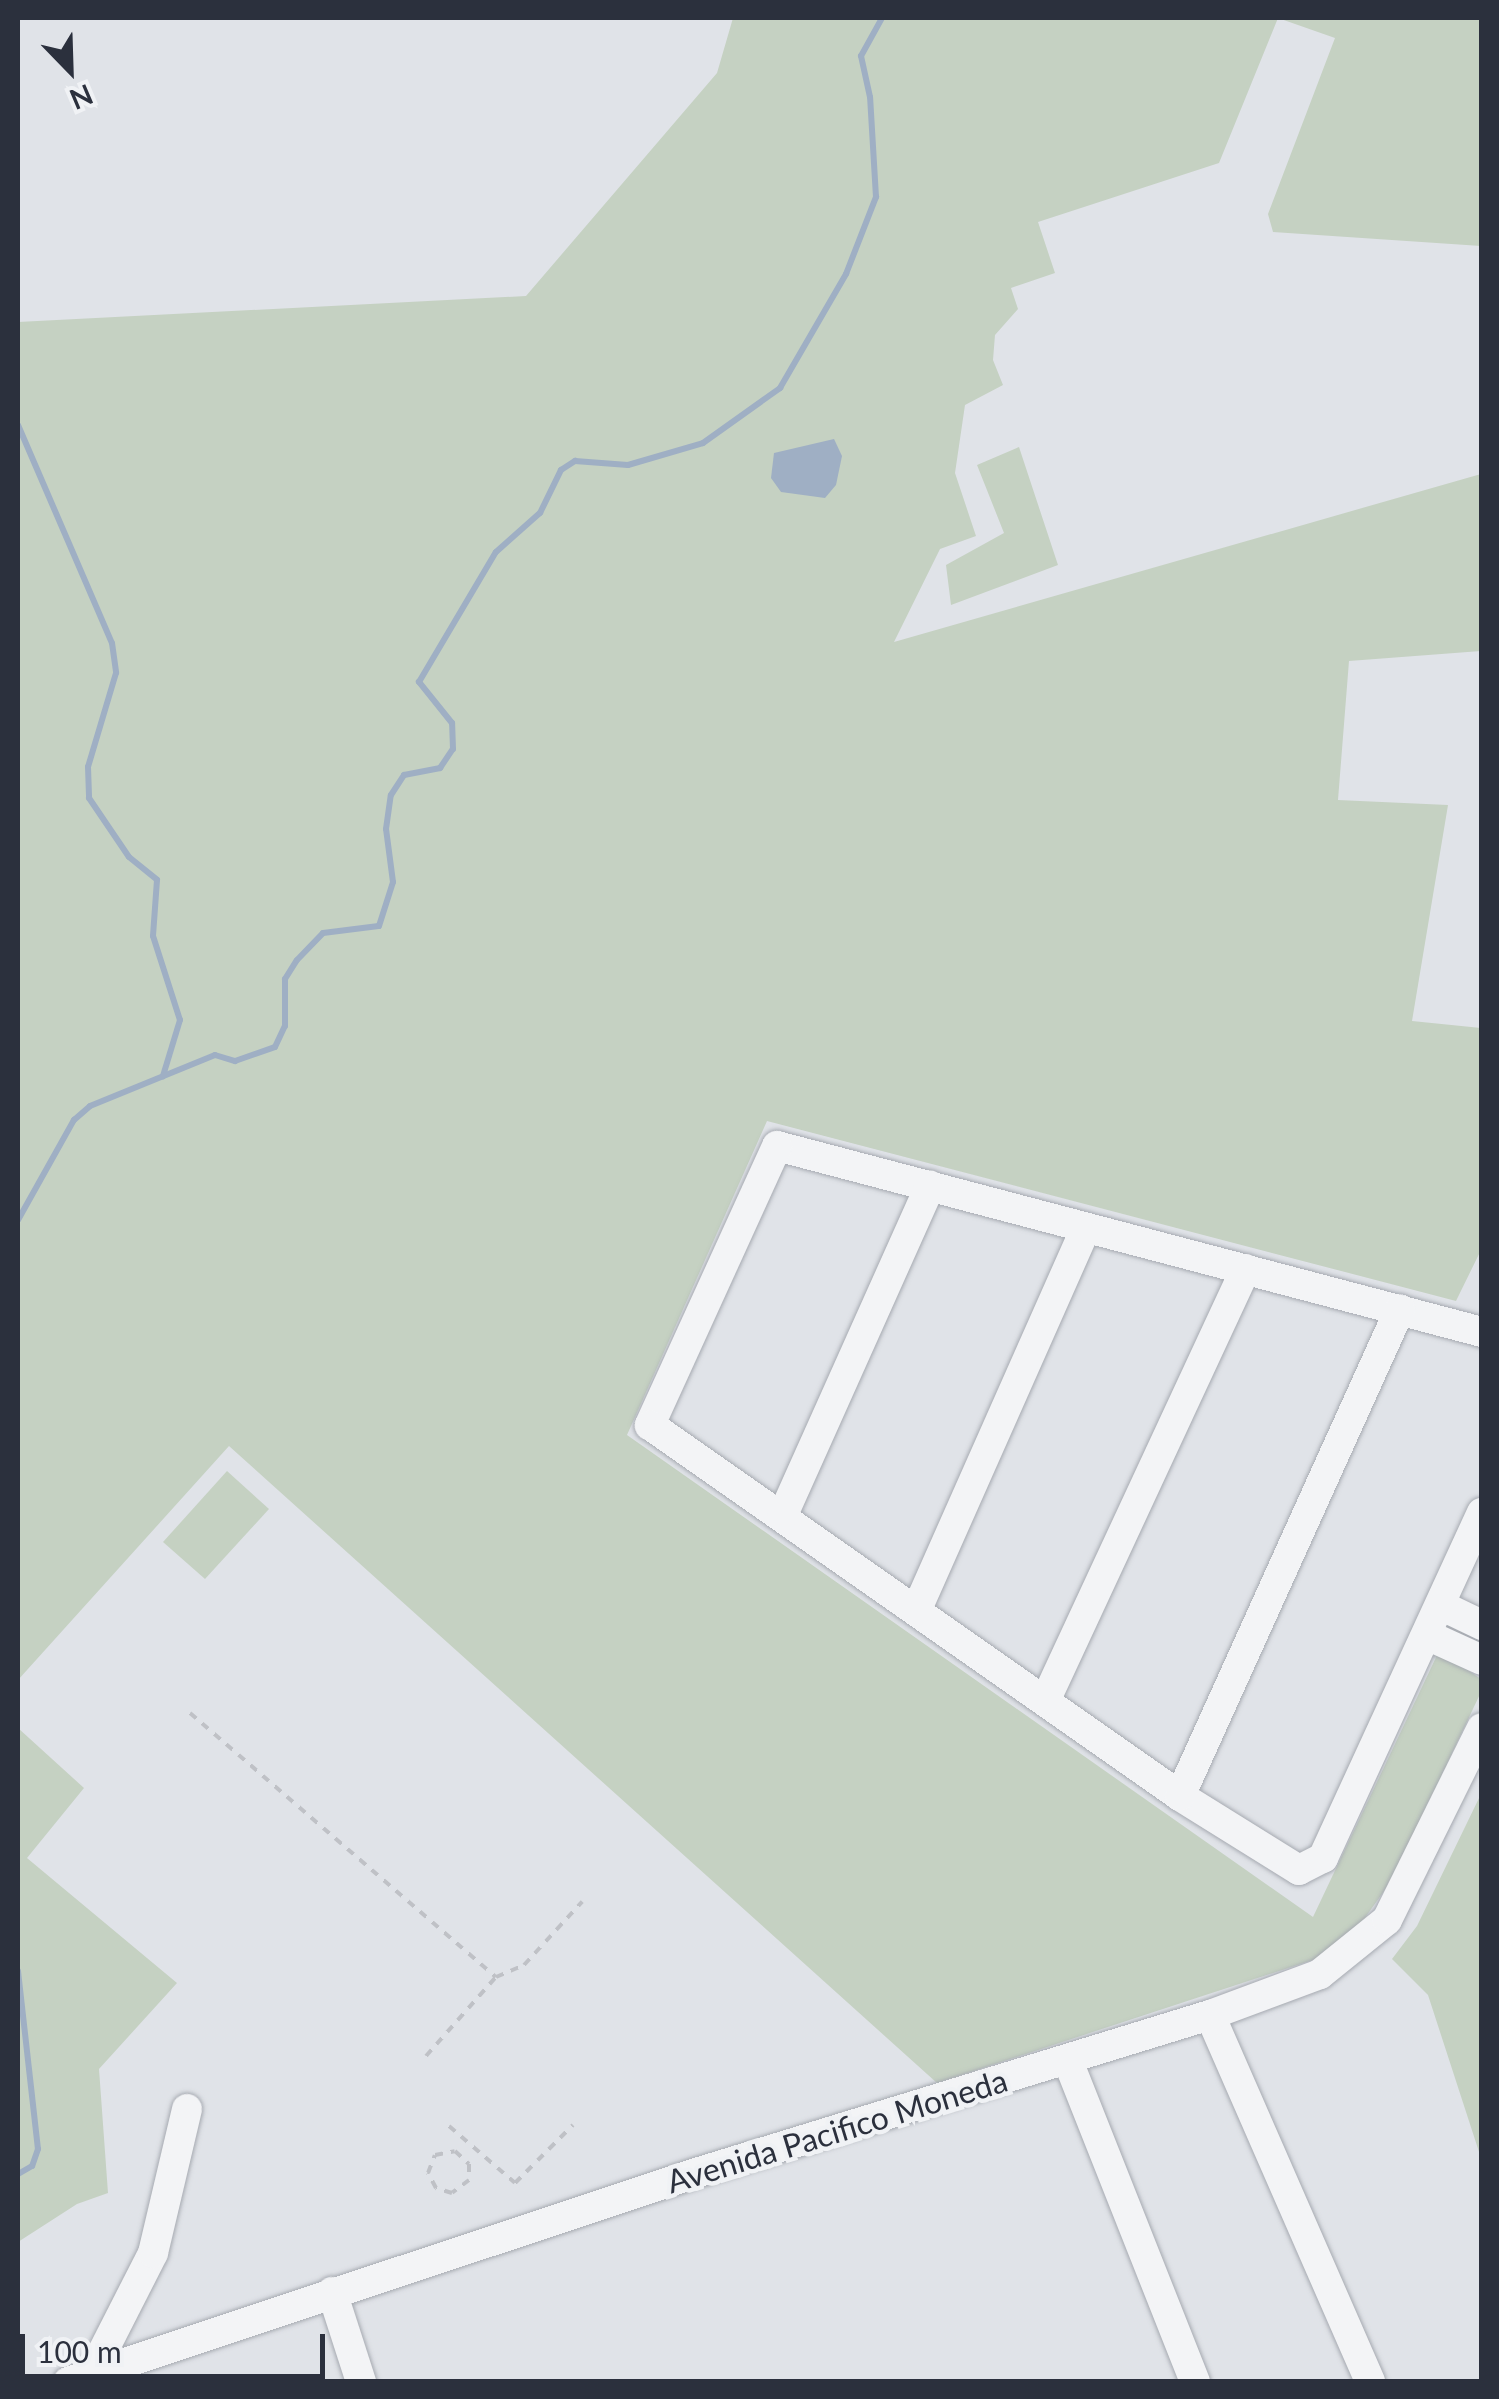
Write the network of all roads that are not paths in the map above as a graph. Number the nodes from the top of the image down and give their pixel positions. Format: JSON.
{"nodes":[{"id":1,"x":930,"y":1186,"type":"junction"},
{"id":2,"x":1086,"y":1228,"type":"junction"},
{"id":3,"x":1246,"y":1268,"type":"junction"},
{"id":4,"x":1400,"y":1309,"type":"junction"},
{"id":5,"x":1482,"y":1332,"type":"edge"},
{"id":6,"x":1482,"y":1513,"type":"edge"},
{"id":7,"x":782,"y":1518,"type":"junction"},
{"id":8,"x":1440,"y":1605,"type":"junction"},
{"id":9,"x":917,"y":1608,"type":"junction"},
{"id":10,"x":1482,"y":1625,"type":"edge"},
{"id":11,"x":1427,"y":1635,"type":"junction"},
{"id":12,"x":1482,"y":1660,"type":"edge"},
{"id":13,"x":1046,"y":1699,"type":"junction"},
{"id":14,"x":1482,"y":1728,"type":"edge"},
{"id":15,"x":1180,"y":1796,"type":"junction"},
{"id":16,"x":1210,"y":2015,"type":"junction"},
{"id":17,"x":1068,"y":2061,"type":"junction"},
{"id":18,"x":187,"y":2110,"type":"dead end"},
{"id":19,"x":332,"y":2292,"type":"junction"},
{"id":20,"x":81,"y":2375,"type":"edge"},
{"id":21,"x":361,"y":2382,"type":"edge"},
{"id":22,"x":1195,"y":2382,"type":"edge"},
{"id":23,"x":1370,"y":2382,"type":"edge"}],
"edges":[{"from":1,"to":2,"type":"street"},
{"from":1,"to":7,"type":"street"},
{"from":1,"to":7,"type":"street"},
{"from":2,"to":3,"type":"street"},
{"from":2,"to":9,"type":"street"},
{"from":3,"to":4,"type":"street"},
{"from":3,"to":13,"type":"street"},
{"from":4,"to":5,"type":"street"},
{"from":4,"to":15,"type":"street"},
{"from":6,"to":8,"type":"street"},
{"from":7,"to":9,"type":"street"},
{"from":8,"to":10,"type":"street"},
{"from":8,"to":11,"type":"street"},
{"from":9,"to":13,"type":"street"},
{"from":11,"to":12,"type":"street"},
{"from":11,"to":15,"type":"street"},
{"from":13,"to":15,"type":"street"},
{"from":14,"to":16,"type":"street","name":"Avenida Pacifico Moneda"},
{"from":16,"to":17,"type":"street","name":"Avenida Pacifico Moneda"},
{"from":16,"to":23,"type":"street"},
{"from":17,"to":19,"type":"street","name":"Avenida Pacifico Moneda"},
{"from":17,"to":22,"type":"street"},
{"from":18,"to":20,"type":"street"},
{"from":19,"to":20,"type":"street","name":"Avenida Pacifico Moneda"},
{"from":19,"to":21,"type":"street"}]}
